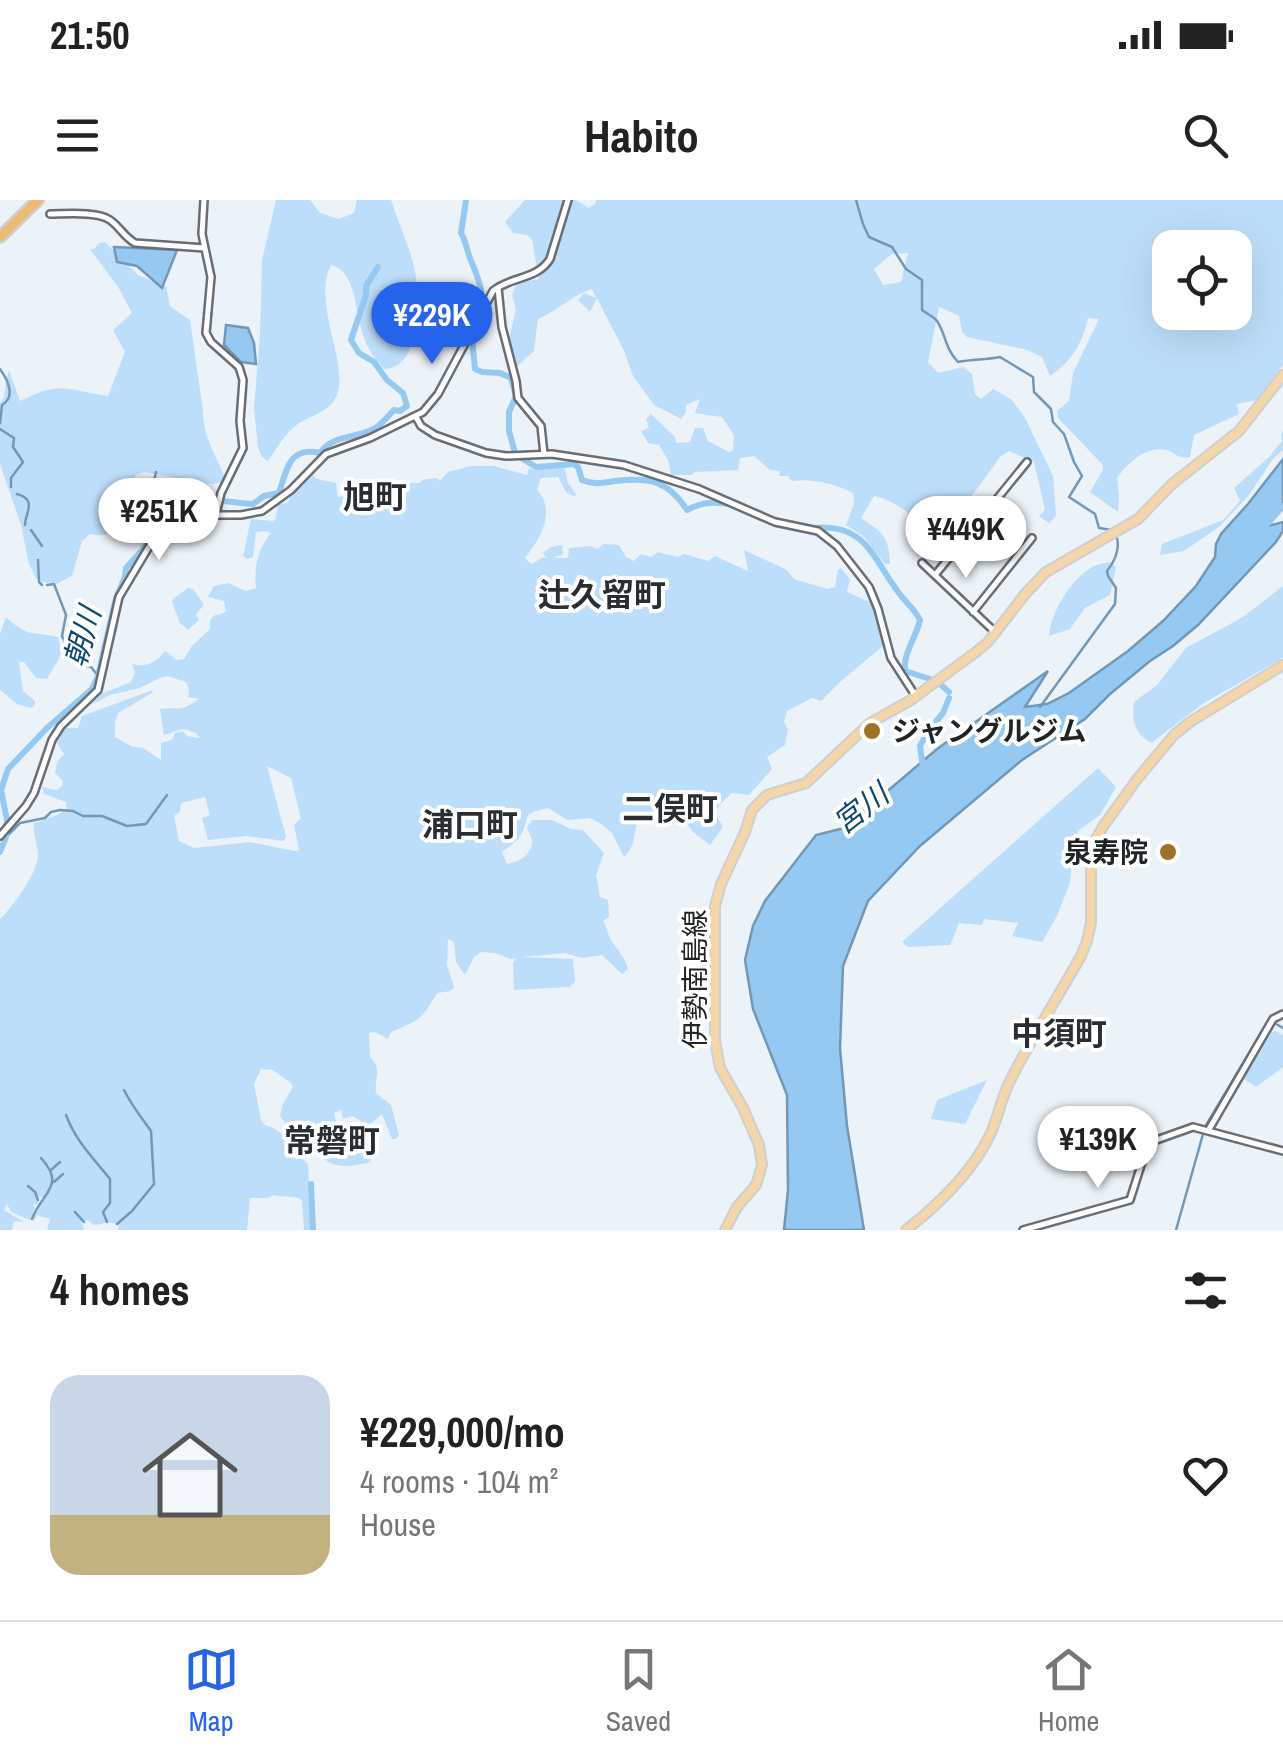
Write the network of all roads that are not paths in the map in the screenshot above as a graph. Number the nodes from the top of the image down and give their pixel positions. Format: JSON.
{"nodes":[{"id":1,"x":36,"y":200,"type":"edge"},
{"id":2,"x":204,"y":200,"type":"edge"},
{"id":3,"x":568,"y":200,"type":"edge"},
{"id":4,"x":50,"y":214,"type":"dead end"},
{"id":5,"x":0,"y":234,"type":"edge"},
{"id":6,"x":205,"y":248,"type":"junction"},
{"id":7,"x":498,"y":287,"type":"junction"},
{"id":8,"x":1283,"y":375,"type":"edge"},
{"id":9,"x":416,"y":417,"type":"junction"},
{"id":10,"x":544,"y":454,"type":"junction"},
{"id":11,"x":1027,"y":462,"type":"dead end"},
{"id":12,"x":216,"y":515,"type":"junction"},
{"id":13,"x":1032,"y":538,"type":"dead end"},
{"id":14,"x":922,"y":563,"type":"dead end"},
{"id":15,"x":935,"y":575,"type":"junction"},
{"id":16,"x":973,"y":612,"type":"junction"},
{"id":17,"x":996,"y":633,"type":"junction"},
{"id":18,"x":1283,"y":665,"type":"edge"},
{"id":19,"x":916,"y":696,"type":"junction"},
{"id":20,"x":0,"y":836,"type":"edge"},
{"id":21,"x":1283,"y":1014,"type":"edge"},
{"id":22,"x":1205,"y":1131,"type":"junction"},
{"id":23,"x":1283,"y":1151,"type":"edge"},
{"id":24,"x":725,"y":1230,"type":"edge"},
{"id":25,"x":906,"y":1230,"type":"edge"},
{"id":26,"x":1023,"y":1230,"type":"edge"}],
"edges":[{"from":1,"to":5,"type":"highway"},
{"from":2,"to":6,"type":"street"},
{"from":3,"to":7,"type":"street"},
{"from":4,"to":6,"type":"street"},
{"from":6,"to":12,"type":"street"},
{"from":7,"to":9,"type":"street"},
{"from":7,"to":10,"type":"street"},
{"from":8,"to":17,"type":"main road","name":"伊勢南島線"},
{"from":9,"to":10,"type":"street"},
{"from":9,"to":12,"type":"street"},
{"from":10,"to":19,"type":"street"},
{"from":11,"to":15,"type":"street"},
{"from":12,"to":20,"type":"street"},
{"from":13,"to":16,"type":"street"},
{"from":14,"to":15,"type":"street"},
{"from":15,"to":16,"type":"street"},
{"from":16,"to":17,"type":"street"},
{"from":17,"to":19,"type":"main road","name":"伊勢南島線"},
{"from":18,"to":25,"type":"main road"},
{"from":19,"to":24,"type":"main road","name":"伊勢南島線"},
{"from":21,"to":22,"type":"street"},
{"from":22,"to":23,"type":"street"},
{"from":22,"to":26,"type":"street"}]}
